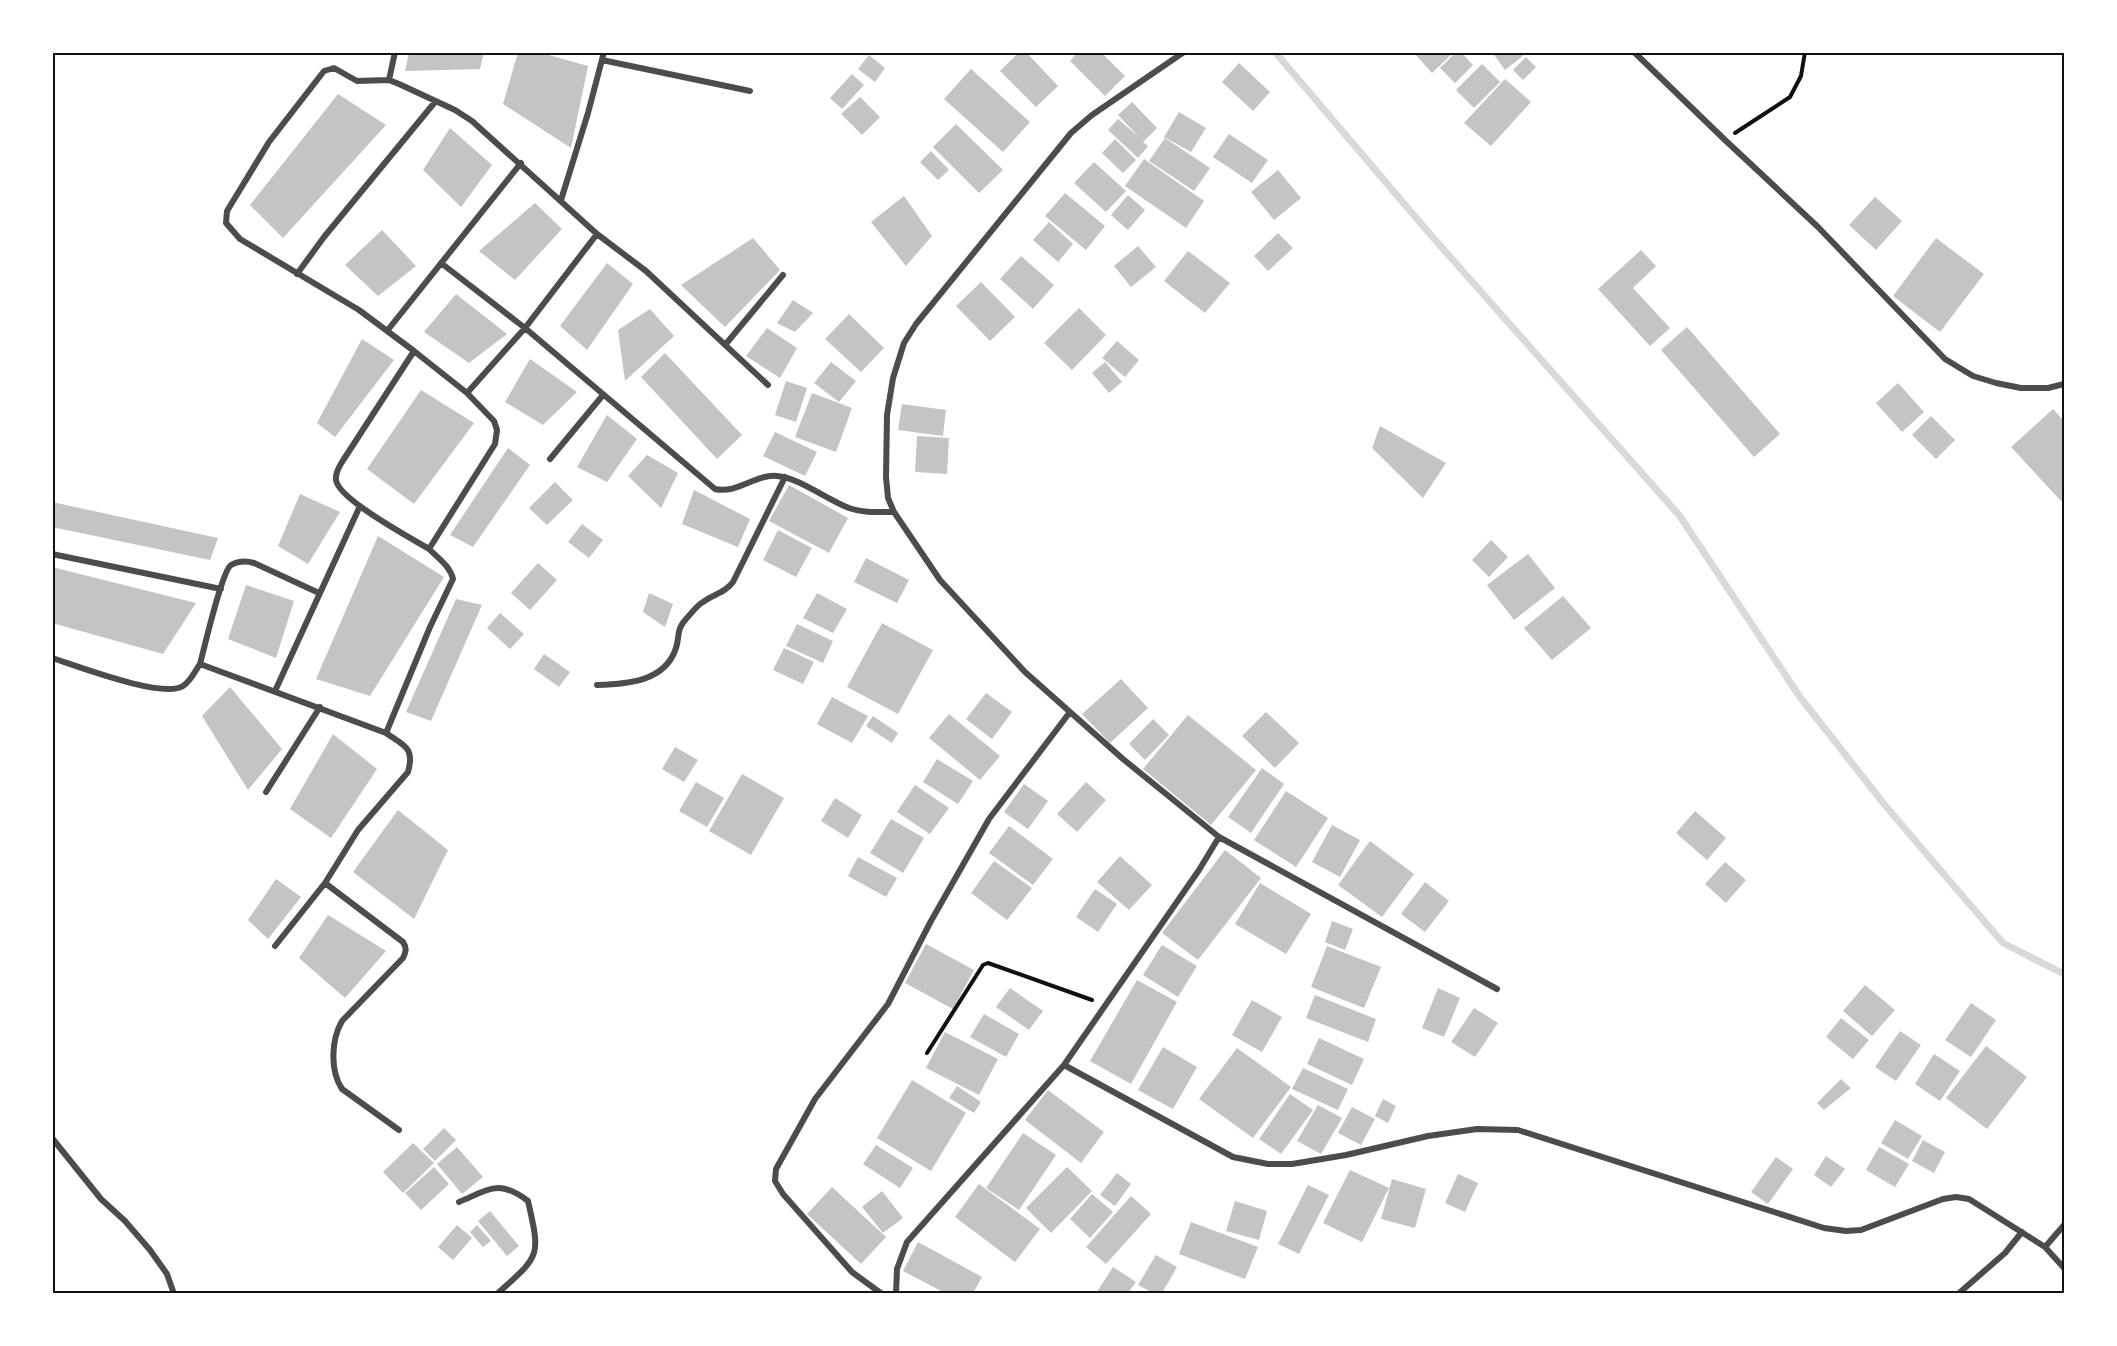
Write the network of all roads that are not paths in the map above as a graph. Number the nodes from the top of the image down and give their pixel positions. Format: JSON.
{"nodes":[{"id":1,"x":395,"y":52,"type":"edge"},
{"id":2,"x":604,"y":52,"type":"edge"},
{"id":3,"x":1184,"y":52,"type":"edge"},
{"id":4,"x":1634,"y":52,"type":"edge"},
{"id":5,"x":602,"y":60,"type":"junction"},
{"id":6,"x":389,"y":80,"type":"junction"},
{"id":7,"x":750,"y":91,"type":"dead end"},
{"id":8,"x":435,"y":102,"type":"junction"},
{"id":9,"x":521,"y":163,"type":"junction"},
{"id":10,"x":561,"y":200,"type":"junction"},
{"id":11,"x":597,"y":234,"type":"junction"},
{"id":12,"x":441,"y":263,"type":"junction"},
{"id":13,"x":297,"y":274,"type":"junction"},
{"id":14,"x":783,"y":275,"type":"dead end"},
{"id":15,"x":525,"y":328,"type":"junction"},
{"id":16,"x":387,"y":331,"type":"junction"},
{"id":17,"x":725,"y":345,"type":"junction"},
{"id":18,"x":414,"y":351,"type":"junction"},
{"id":19,"x":2064,"y":384,"type":"edge"},
{"id":20,"x":768,"y":385,"type":"dead end"},
{"id":21,"x":467,"y":393,"type":"junction"},
{"id":22,"x":603,"y":395,"type":"junction"},
{"id":23,"x":550,"y":459,"type":"dead end"},
{"id":24,"x":785,"y":477,"type":"junction"},
{"id":25,"x":360,"y":506,"type":"junction"},
{"id":26,"x":894,"y":512,"type":"junction"},
{"id":27,"x":429,"y":549,"type":"junction"},
{"id":28,"x":52,"y":554,"type":"edge"},
{"id":29,"x":221,"y":589,"type":"junction"},
{"id":30,"x":319,"y":593,"type":"junction"},
{"id":31,"x":52,"y":658,"type":"edge"},
{"id":32,"x":200,"y":664,"type":"junction"},
{"id":33,"x":597,"y":685,"type":"dead end"},
{"id":34,"x":275,"y":691,"type":"junction"},
{"id":35,"x":320,"y":708,"type":"junction"},
{"id":36,"x":1070,"y":712,"type":"junction"},
{"id":37,"x":386,"y":733,"type":"junction"},
{"id":38,"x":266,"y":792,"type":"dead end"},
{"id":39,"x":1219,"y":837,"type":"junction"},
{"id":40,"x":325,"y":883,"type":"junction"},
{"id":41,"x":275,"y":946,"type":"dead end"},
{"id":42,"x":1497,"y":988,"type":"dead end"},
{"id":43,"x":1064,"y":1065,"type":"junction"},
{"id":44,"x":399,"y":1130,"type":"dead end"},
{"id":45,"x":52,"y":1138,"type":"edge"},
{"id":46,"x":459,"y":1202,"type":"dead end"},
{"id":47,"x":2064,"y":1225,"type":"edge"},
{"id":48,"x":2022,"y":1232,"type":"junction"},
{"id":49,"x":2045,"y":1247,"type":"junction"},
{"id":50,"x":2064,"y":1268,"type":"edge"},
{"id":51,"x":174,"y":1293,"type":"edge"},
{"id":52,"x":497,"y":1293,"type":"edge"},
{"id":53,"x":882,"y":1293,"type":"edge"},
{"id":54,"x":896,"y":1293,"type":"edge"},
{"id":55,"x":1958,"y":1293,"type":"edge"}],
"edges":[{"from":1,"to":6,"type":"street"},
{"from":2,"to":5,"type":"street"},
{"from":3,"to":26,"type":"street"},
{"from":4,"to":19,"type":"street"},
{"from":5,"to":7,"type":"street"},
{"from":5,"to":10,"type":"street"},
{"from":6,"to":8,"type":"street"},
{"from":6,"to":13,"type":"street"},
{"from":8,"to":9,"type":"street"},
{"from":8,"to":13,"type":"street"},
{"from":9,"to":10,"type":"street"},
{"from":9,"to":12,"type":"street"},
{"from":10,"to":11,"type":"street"},
{"from":11,"to":15,"type":"street"},
{"from":11,"to":17,"type":"street"},
{"from":12,"to":15,"type":"street"},
{"from":12,"to":16,"type":"street"},
{"from":13,"to":16,"type":"street"},
{"from":14,"to":17,"type":"street"},
{"from":15,"to":21,"type":"street"},
{"from":15,"to":22,"type":"street"},
{"from":16,"to":18,"type":"street"},
{"from":17,"to":20,"type":"street"},
{"from":18,"to":21,"type":"street"},
{"from":18,"to":25,"type":"street"},
{"from":21,"to":27,"type":"street"},
{"from":22,"to":23,"type":"street"},
{"from":22,"to":24,"type":"street"},
{"from":24,"to":26,"type":"street"},
{"from":24,"to":33,"type":"street"},
{"from":25,"to":27,"type":"street"},
{"from":25,"to":30,"type":"street"},
{"from":26,"to":36,"type":"street"},
{"from":27,"to":37,"type":"street"},
{"from":28,"to":29,"type":"street"},
{"from":29,"to":30,"type":"street"},
{"from":29,"to":32,"type":"street"},
{"from":30,"to":34,"type":"street"},
{"from":31,"to":32,"type":"street"},
{"from":32,"to":34,"type":"street"},
{"from":34,"to":35,"type":"street"},
{"from":35,"to":37,"type":"street"},
{"from":35,"to":38,"type":"street"},
{"from":36,"to":39,"type":"street"},
{"from":36,"to":53,"type":"street"},
{"from":37,"to":40,"type":"street"},
{"from":39,"to":42,"type":"street"},
{"from":39,"to":43,"type":"street"},
{"from":40,"to":41,"type":"street"},
{"from":40,"to":44,"type":"street"},
{"from":43,"to":48,"type":"street"},
{"from":43,"to":54,"type":"street"},
{"from":45,"to":51,"type":"street"},
{"from":46,"to":52,"type":"street"},
{"from":47,"to":49,"type":"street"},
{"from":48,"to":49,"type":"street"},
{"from":48,"to":55,"type":"street"},
{"from":49,"to":50,"type":"street"}]}
